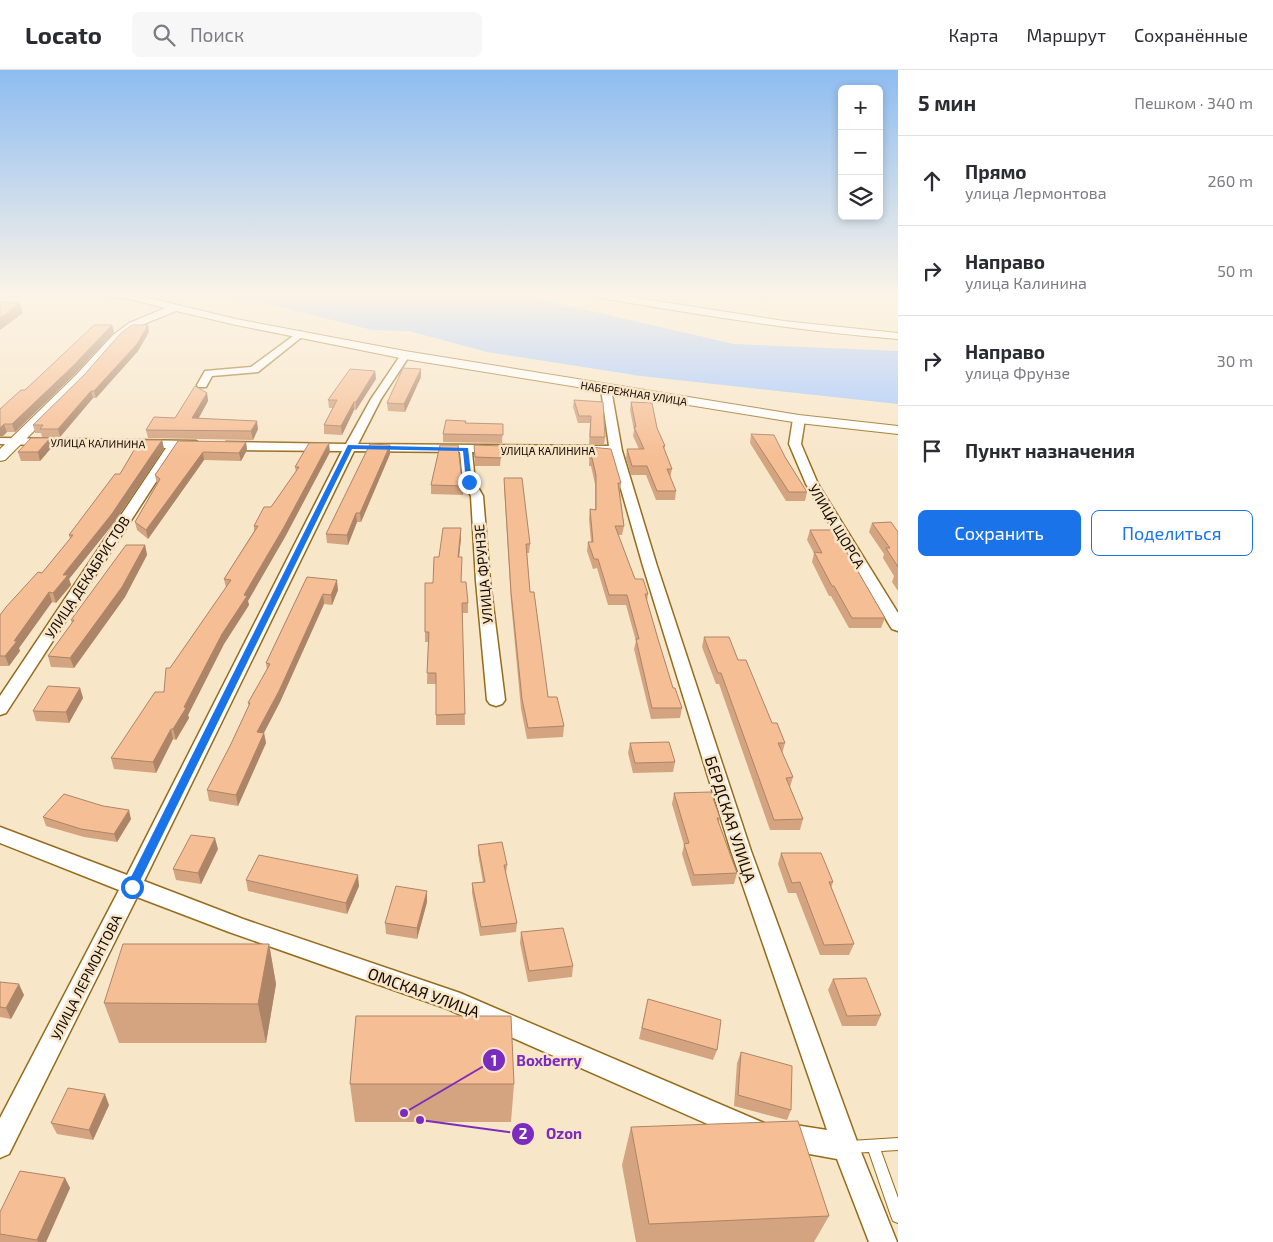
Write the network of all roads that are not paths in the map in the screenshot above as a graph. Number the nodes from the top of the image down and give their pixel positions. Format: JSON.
{"nodes":[{"id":1,"x":106,"y":349,"type":"edge"},
{"id":2,"x":281,"y":349,"type":"edge"},
{"id":3,"x":373,"y":349,"type":"edge"},
{"id":4,"x":405,"y":355,"type":"junction"},
{"id":5,"x":202,"y":385,"type":"dead end"},
{"id":6,"x":606,"y":389,"type":"junction"},
{"id":7,"x":799,"y":419,"type":"junction"},
{"id":8,"x":898,"y":430,"type":"edge"},
{"id":9,"x":0,"y":441,"type":"edge"},
{"id":10,"x":16,"y":441,"type":"junction"},
{"id":11,"x":174,"y":445,"type":"junction"},
{"id":12,"x":350,"y":447,"type":"junction"},
{"id":13,"x":466,"y":450,"type":"junction"},
{"id":14,"x":616,"y":450,"type":"junction"},
{"id":15,"x":0,"y":456,"type":"edge"},
{"id":16,"x":898,"y":626,"type":"edge"},
{"id":17,"x":496,"y":700,"type":"dead end"},
{"id":18,"x":0,"y":709,"type":"edge"},
{"id":19,"x":0,"y":835,"type":"edge"},
{"id":20,"x":132,"y":887,"type":"junction"},
{"id":21,"x":898,"y":1144,"type":"edge"},
{"id":22,"x":0,"y":1145,"type":"edge"},
{"id":23,"x":872,"y":1145,"type":"junction"},
{"id":24,"x":846,"y":1147,"type":"junction"},
{"id":25,"x":898,"y":1216,"type":"edge"},
{"id":26,"x":882,"y":1242,"type":"edge"}],
"edges":[{"from":1,"to":10,"type":"street"},
{"from":2,"to":5,"type":"street"},
{"from":3,"to":4,"type":"street","name":"НАБЕРЕЖНАЯ УЛИЦА"},
{"from":4,"to":6,"type":"street","name":"НАБЕРЕЖНАЯ УЛИЦА"},
{"from":4,"to":12,"type":"street","name":"УЛИЦА ЛЕРМОНТОВА"},
{"from":6,"to":7,"type":"street","name":"НАБЕРЕЖНАЯ УЛИЦА"},
{"from":6,"to":14,"type":"street","name":"БЕРДСКАЯ УЛИЦА"},
{"from":7,"to":8,"type":"street","name":"НАБЕРЕЖНАЯ УЛИЦА"},
{"from":7,"to":16,"type":"street","name":"УЛИЦА ЩОРСА"},
{"from":9,"to":10,"type":"street","name":"УЛИЦА КАЛИНИНА"},
{"from":10,"to":11,"type":"street","name":"УЛИЦА КАЛИНИНА"},
{"from":10,"to":15,"type":"street"},
{"from":11,"to":12,"type":"street","name":"УЛИЦА КАЛИНИНА"},
{"from":11,"to":18,"type":"street","name":"УЛИЦА ДЕКАБРИСТОВ"},
{"from":12,"to":13,"type":"street","name":"УЛИЦА КАЛИНИНА"},
{"from":12,"to":20,"type":"street","name":"УЛИЦА ЛЕРМОНТОВА"},
{"from":13,"to":14,"type":"street","name":"УЛИЦА КАЛИНИНА"},
{"from":13,"to":17,"type":"street","name":"УЛИЦА ФРУНЗЕ"},
{"from":14,"to":24,"type":"street","name":"БЕРДСКАЯ УЛИЦА"},
{"from":19,"to":20,"type":"street","name":"ОМСКАЯ УЛИЦА"},
{"from":20,"to":22,"type":"street","name":"УЛИЦА ЛЕРМОНТОВА"},
{"from":20,"to":24,"type":"street","name":"ОМСКАЯ УЛИЦА"},
{"from":21,"to":23,"type":"lane"},
{"from":23,"to":24,"type":"lane"},
{"from":23,"to":25,"type":"lane"},
{"from":24,"to":26,"type":"street","name":"БЕРДСКАЯ УЛИЦА"}]}
